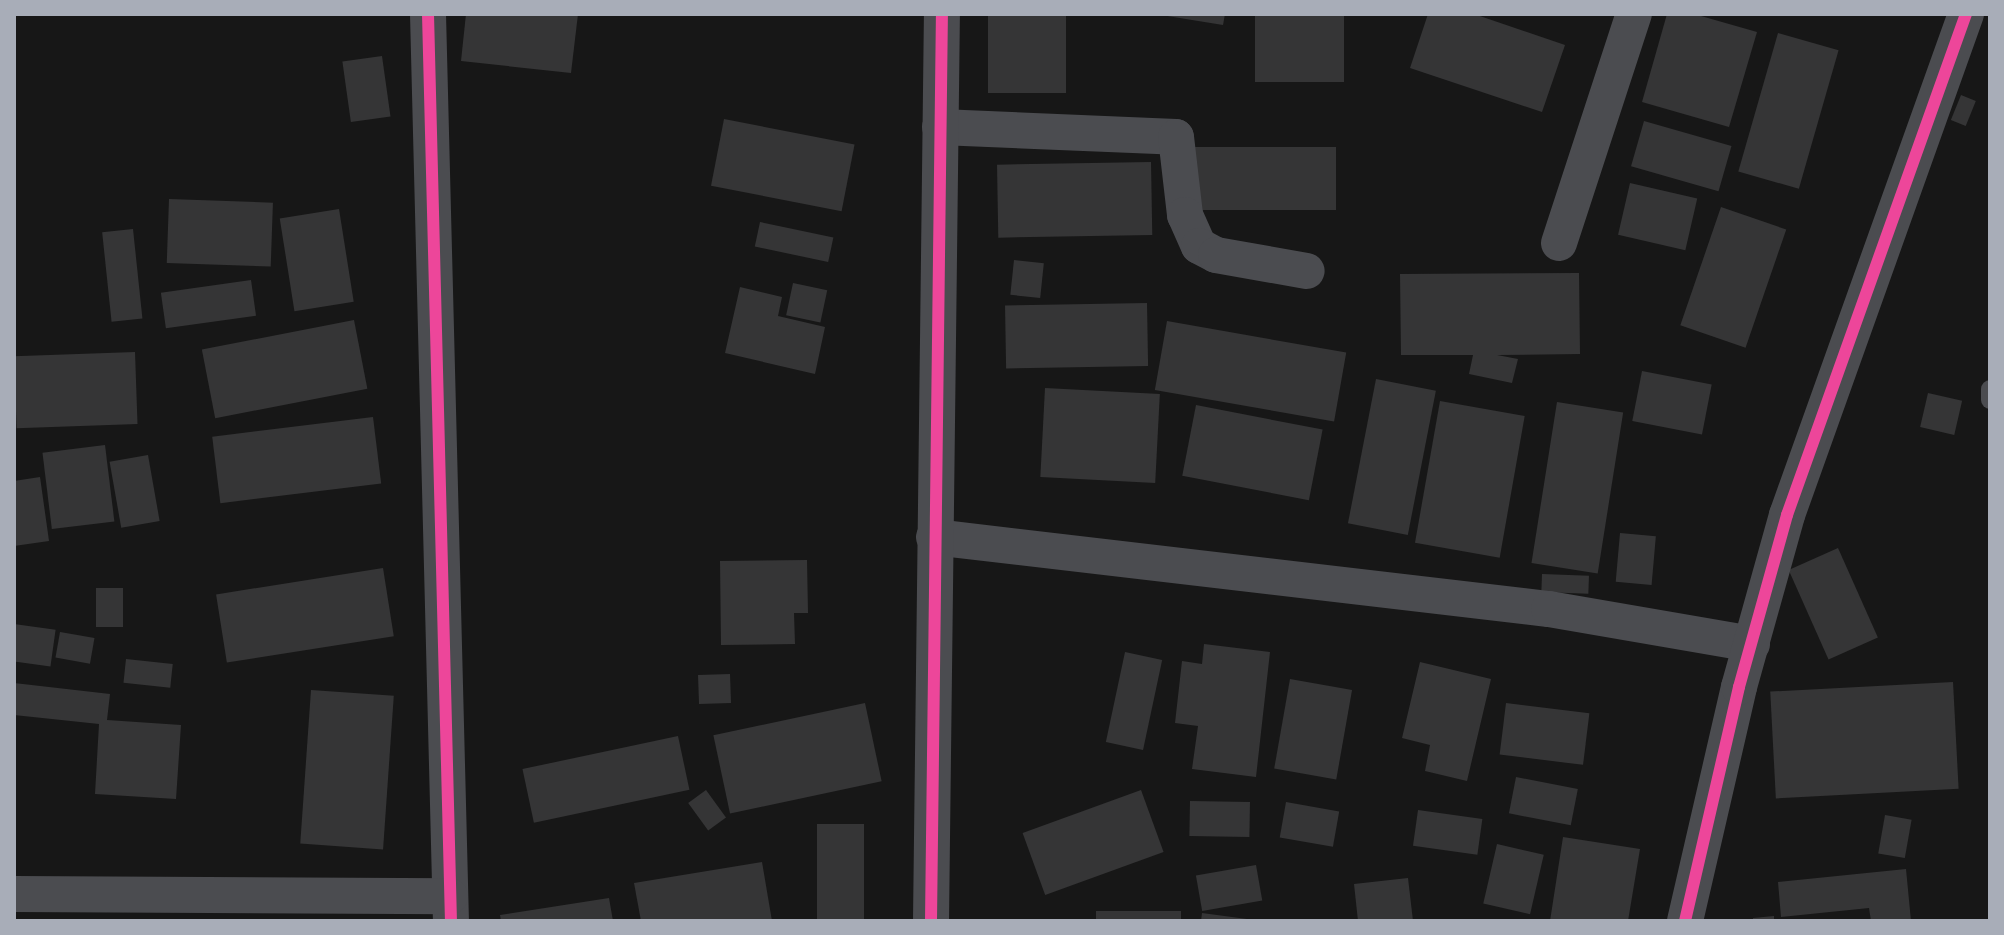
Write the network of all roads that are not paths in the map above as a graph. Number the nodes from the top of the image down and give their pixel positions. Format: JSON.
{"nodes":[{"id":1,"x":428,"y":14,"type":"edge"},
{"id":2,"x":942,"y":14,"type":"edge"},
{"id":3,"x":1634,"y":14,"type":"edge"},
{"id":4,"x":1966,"y":14,"type":"edge"},
{"id":5,"x":940,"y":127,"type":"junction"},
{"id":6,"x":1559,"y":243,"type":"dead end"},
{"id":7,"x":1307,"y":271,"type":"dead end"},
{"id":8,"x":1990,"y":389,"type":"edge"},
{"id":9,"x":1990,"y":400,"type":"edge"},
{"id":10,"x":934,"y":537,"type":"junction"},
{"id":11,"x":1752,"y":644,"type":"junction"},
{"id":12,"x":14,"y":894,"type":"edge"},
{"id":13,"x":450,"y":909,"type":"edge"},
{"id":14,"x":931,"y":921,"type":"edge"},
{"id":15,"x":1685,"y":921,"type":"edge"}],
"edges":[{"from":1,"to":13,"type":"street"},
{"from":2,"to":5,"type":"street"},
{"from":3,"to":6,"type":"street"},
{"from":4,"to":11,"type":"street"},
{"from":5,"to":7,"type":"street"},
{"from":5,"to":10,"type":"street"},
{"from":8,"to":9,"type":"lane"},
{"from":10,"to":11,"type":"street"},
{"from":10,"to":14,"type":"street"},
{"from":11,"to":15,"type":"street"},
{"from":12,"to":13,"type":"street"}]}
